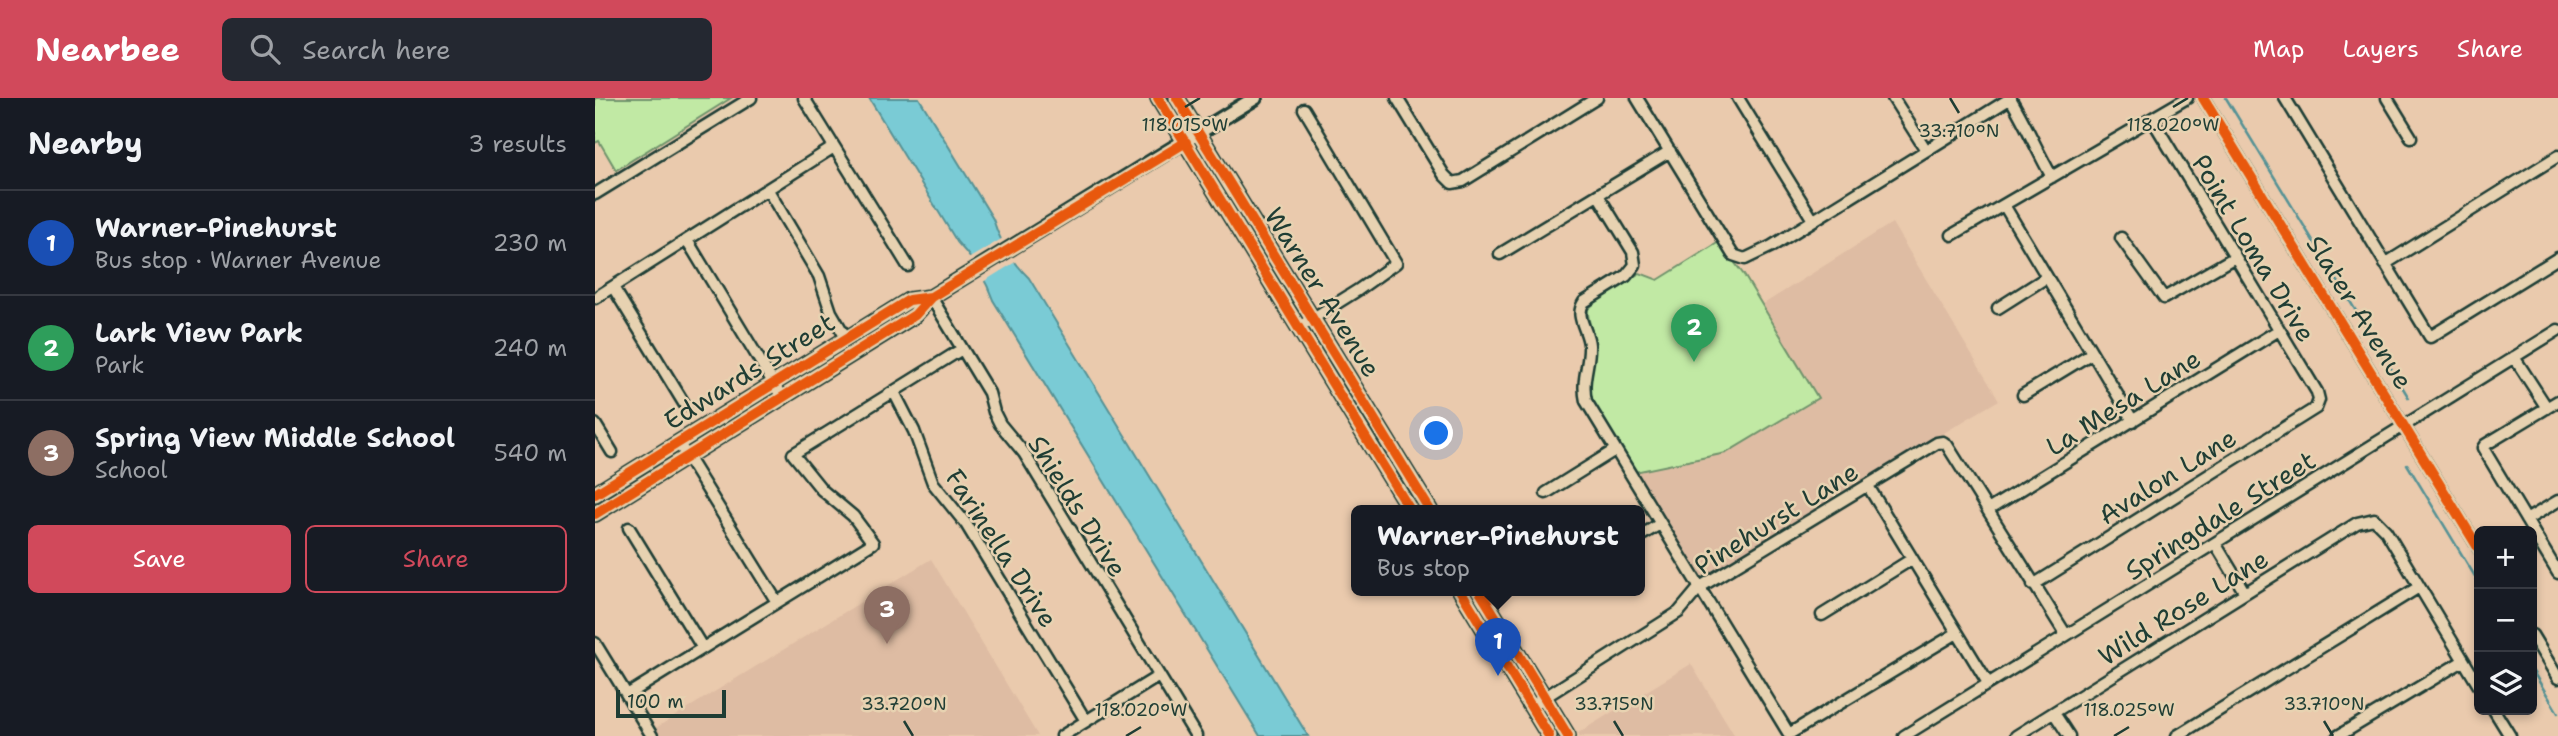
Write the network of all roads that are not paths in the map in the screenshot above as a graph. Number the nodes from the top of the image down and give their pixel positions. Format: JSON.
{"nodes":[{"id":1,"x":751,"y":98,"type":"edge"},
{"id":2,"x":804,"y":98,"type":"edge"},
{"id":3,"x":1158,"y":98,"type":"edge"},
{"id":4,"x":1177,"y":98,"type":"edge"},
{"id":5,"x":1255,"y":98,"type":"edge"},
{"id":6,"x":1397,"y":98,"type":"edge"},
{"id":7,"x":1597,"y":98,"type":"edge"},
{"id":8,"x":1637,"y":98,"type":"edge"},
{"id":9,"x":1738,"y":98,"type":"edge"},
{"id":10,"x":1893,"y":98,"type":"edge"},
{"id":11,"x":2010,"y":98,"type":"edge"},
{"id":12,"x":2187,"y":98,"type":"edge"},
{"id":13,"x":2203,"y":98,"type":"edge"},
{"id":14,"x":2285,"y":98,"type":"edge"},
{"id":15,"x":2387,"y":98,"type":"edge"},
{"id":16,"x":1304,"y":109,"type":"dead end"},
{"id":17,"x":2152,"y":119,"type":"junction"},
{"id":18,"x":1199,"y":134,"type":"junction"},
{"id":19,"x":2411,"y":137,"type":"dead end"},
{"id":20,"x":1186,"y":142,"type":"junction"},
{"id":21,"x":834,"y":147,"type":"junction"},
{"id":22,"x":1926,"y":150,"type":"junction"},
{"id":23,"x":1670,"y":151,"type":"junction"},
{"id":24,"x":2558,"y":156,"type":"edge"},
{"id":25,"x":2053,"y":177,"type":"junction"},
{"id":26,"x":768,"y":190,"type":"junction"},
{"id":27,"x":595,"y":194,"type":"edge"},
{"id":28,"x":1598,"y":195,"type":"junction"},
{"id":29,"x":2004,"y":205,"type":"junction"},
{"id":30,"x":1813,"y":220,"type":"junction"},
{"id":31,"x":1952,"y":235,"type":"dead end"},
{"id":32,"x":2121,"y":238,"type":"dead end"},
{"id":33,"x":687,"y":240,"type":"junction"},
{"id":34,"x":1500,"y":254,"type":"dead end"},
{"id":35,"x":2235,"y":257,"type":"junction"},
{"id":36,"x":2558,"y":258,"type":"edge"},
{"id":37,"x":2385,"y":264,"type":"junction"},
{"id":38,"x":908,"y":266,"type":"dead end"},
{"id":39,"x":2047,"y":277,"type":"junction"},
{"id":40,"x":613,"y":287,"type":"junction"},
{"id":41,"x":930,"y":297,"type":"junction"},
{"id":42,"x":595,"y":298,"type":"edge"},
{"id":43,"x":1998,"y":308,"type":"dead end"},
{"id":44,"x":1313,"y":318,"type":"junction"},
{"id":45,"x":1299,"y":327,"type":"junction"},
{"id":46,"x":2279,"y":330,"type":"junction"},
{"id":47,"x":2558,"y":330,"type":"edge"},
{"id":48,"x":846,"y":338,"type":"junction"},
{"id":49,"x":962,"y":349,"type":"junction"},
{"id":50,"x":2092,"y":353,"type":"junction"},
{"id":51,"x":2514,"y":357,"type":"junction"},
{"id":52,"x":773,"y":383,"type":"junction"},
{"id":53,"x":894,"y":392,"type":"junction"},
{"id":54,"x":2023,"y":395,"type":"dead end"},
{"id":55,"x":783,"y":399,"type":"junction"},
{"id":56,"x":2319,"y":400,"type":"joint"},
{"id":57,"x":2558,"y":401,"type":"edge"},
{"id":58,"x":685,"y":405,"type":"dead end"},
{"id":59,"x":2547,"y":408,"type":"junction"},
{"id":60,"x":2133,"y":421,"type":"junction"},
{"id":61,"x":595,"y":424,"type":"edge"},
{"id":62,"x":2403,"y":426,"type":"junction"},
{"id":63,"x":678,"y":442,"type":"junction"},
{"id":64,"x":1615,"y":450,"type":"junction"},
{"id":65,"x":612,"y":452,"type":"dead end"},
{"id":66,"x":688,"y":457,"type":"junction"},
{"id":67,"x":1868,"y":485,"type":"junction"},
{"id":68,"x":1546,"y":493,"type":"dead end"},
{"id":69,"x":595,"y":494,"type":"edge"},
{"id":70,"x":2558,"y":500,"type":"edge"},
{"id":71,"x":1408,"y":505,"type":"edge"},
{"id":72,"x":1427,"y":505,"type":"edge"},
{"id":73,"x":1988,"y":510,"type":"junction"},
{"id":74,"x":595,"y":514,"type":"edge"},
{"id":75,"x":2526,"y":520,"type":"junction"},
{"id":76,"x":1660,"y":524,"type":"junction"},
{"id":77,"x":629,"y":528,"type":"dead end"},
{"id":78,"x":1645,"y":533,"type":"edge"},
{"id":79,"x":2474,"y":541,"type":"edge"},
{"id":80,"x":2215,"y":543,"type":"junction"},
{"id":81,"x":1912,"y":559,"type":"junction"},
{"id":82,"x":2558,"y":573,"type":"edge"},
{"id":83,"x":2033,"y":585,"type":"junction"},
{"id":84,"x":1700,"y":587,"type":"junction"},
{"id":85,"x":2419,"y":587,"type":"junction"},
{"id":86,"x":2245,"y":593,"type":"junction"},
{"id":87,"x":1464,"y":596,"type":"edge"},
{"id":88,"x":1483,"y":596,"type":"edge"},
{"id":89,"x":777,"y":602,"type":"junction"},
{"id":90,"x":1822,"y":615,"type":"dead end"},
{"id":91,"x":1957,"y":633,"type":"junction"},
{"id":92,"x":2066,"y":635,"type":"junction"},
{"id":93,"x":595,"y":643,"type":"edge"},
{"id":94,"x":2537,"y":643,"type":"edge"},
{"id":95,"x":702,"y":647,"type":"junction"},
{"id":96,"x":2463,"y":661,"type":"junction"},
{"id":97,"x":1159,"y":676,"type":"junction"},
{"id":98,"x":2474,"y":678,"type":"edge"},
{"id":99,"x":2558,"y":678,"type":"edge"},
{"id":100,"x":1988,"y":683,"type":"junction"},
{"id":101,"x":627,"y":695,"type":"junction"},
{"id":102,"x":1545,"y":698,"type":"junction"},
{"id":103,"x":1531,"y":706,"type":"junction"},
{"id":104,"x":2054,"y":713,"type":"junction"},
{"id":105,"x":2496,"y":715,"type":"edge"},
{"id":106,"x":1086,"y":721,"type":"junction"},
{"id":107,"x":2506,"y":735,"type":"edge"},
{"id":108,"x":652,"y":736,"type":"edge"},
{"id":109,"x":1062,"y":736,"type":"edge"},
{"id":110,"x":1196,"y":736,"type":"edge"},
{"id":111,"x":1549,"y":736,"type":"edge"},
{"id":112,"x":1568,"y":736,"type":"edge"},
{"id":113,"x":1903,"y":736,"type":"edge"},
{"id":114,"x":2016,"y":736,"type":"edge"},
{"id":115,"x":2069,"y":736,"type":"edge"},
{"id":116,"x":2177,"y":736,"type":"edge"},
{"id":117,"x":2338,"y":736,"type":"edge"}],
"edges":[{"from":1,"to":27,"type":"street"},
{"from":2,"to":21,"type":"street"},
{"from":3,"to":20,"type":"main road","name":"Warner Avenue"},
{"from":4,"to":18,"type":"main road","name":"Warner Avenue"},
{"from":5,"to":18,"type":"main road","name":"Edwards Street"},
{"from":6,"to":7,"type":"street"},
{"from":8,"to":23,"type":"street"},
{"from":9,"to":30,"type":"street"},
{"from":10,"to":22,"type":"street"},
{"from":11,"to":22,"type":"street"},
{"from":11,"to":25,"type":"street"},
{"from":12,"to":17,"type":"street"},
{"from":13,"to":62,"type":"street","name":"Slater Avenue"},
{"from":14,"to":37,"type":"street"},
{"from":15,"to":19,"type":"street"},
{"from":16,"to":44,"type":"street"},
{"from":17,"to":25,"type":"street"},
{"from":17,"to":35,"type":"street","name":"Point Loma Drive"},
{"from":18,"to":20,"type":"main road","name":"Edwards Street"},
{"from":18,"to":44,"type":"main road","name":"Warner Avenue"},
{"from":20,"to":41,"type":"main road","name":"Edwards Street"},
{"from":20,"to":45,"type":"main road","name":"Warner Avenue"},
{"from":21,"to":26,"type":"street"},
{"from":21,"to":38,"type":"street"},
{"from":22,"to":30,"type":"street"},
{"from":23,"to":28,"type":"street"},
{"from":23,"to":30,"type":"street"},
{"from":24,"to":37,"type":"street"},
{"from":25,"to":29,"type":"street"},
{"from":26,"to":33,"type":"street"},
{"from":26,"to":48,"type":"street"},
{"from":28,"to":34,"type":"street"},
{"from":28,"to":64,"type":"street"},
{"from":29,"to":31,"type":"street"},
{"from":29,"to":39,"type":"street"},
{"from":32,"to":35,"type":"street"},
{"from":33,"to":40,"type":"street"},
{"from":33,"to":52,"type":"street"},
{"from":35,"to":46,"type":"street","name":"Point Loma Drive"},
{"from":36,"to":37,"type":"street"},
{"from":39,"to":43,"type":"street"},
{"from":39,"to":50,"type":"street"},
{"from":40,"to":42,"type":"street"},
{"from":40,"to":58,"type":"street"},
{"from":41,"to":48,"type":"main road","name":"Edwards Street"},
{"from":41,"to":49,"type":"street","name":"Shields Drive"},
{"from":41,"to":55,"type":"main road","name":"Edwards Street"},
{"from":44,"to":45,"type":"street"},
{"from":44,"to":72,"type":"main road","name":"Warner Avenue"},
{"from":45,"to":71,"type":"main road","name":"Warner Avenue"},
{"from":46,"to":56,"type":"street","name":"Point Loma Drive"},
{"from":46,"to":60,"type":"street","name":"La Mesa Lane"},
{"from":47,"to":51,"type":"street","name":"Springdale Street"},
{"from":48,"to":52,"type":"main road","name":"Edwards Street"},
{"from":49,"to":53,"type":"street"},
{"from":49,"to":97,"type":"street","name":"Shields Drive"},
{"from":50,"to":54,"type":"street"},
{"from":50,"to":60,"type":"street"},
{"from":51,"to":59,"type":"street"},
{"from":51,"to":62,"type":"street","name":"Springdale Street"},
{"from":52,"to":55,"type":"street"},
{"from":52,"to":63,"type":"main road","name":"Edwards Street"},
{"from":53,"to":89,"type":"street"},
{"from":53,"to":106,"type":"street","name":"Farinella Drive"},
{"from":55,"to":66,"type":"main road","name":"Edwards Street"},
{"from":56,"to":83,"type":"street","name":"Avalon Lane"},
{"from":57,"to":59,"type":"street"},
{"from":59,"to":75,"type":"street"},
{"from":60,"to":73,"type":"street","name":"La Mesa Lane"},
{"from":61,"to":65,"type":"street"},
{"from":62,"to":79,"type":"street","name":"Slater Avenue"},
{"from":62,"to":80,"type":"street","name":"Springdale Street"},
{"from":63,"to":66,"type":"street"},
{"from":63,"to":69,"type":"main road","name":"Edwards Street"},
{"from":64,"to":68,"type":"street"},
{"from":64,"to":76,"type":"street"},
{"from":66,"to":74,"type":"main road","name":"Edwards Street"},
{"from":66,"to":89,"type":"street"},
{"from":67,"to":73,"type":"street","name":"Pinehurst Lane"},
{"from":67,"to":81,"type":"street"},
{"from":67,"to":84,"type":"street","name":"Pinehurst Lane"},
{"from":70,"to":75,"type":"street"},
{"from":73,"to":83,"type":"street"},
{"from":75,"to":82,"type":"street"},
{"from":76,"to":78,"type":"street"},
{"from":76,"to":84,"type":"street"},
{"from":77,"to":95,"type":"street"},
{"from":80,"to":86,"type":"street"},
{"from":80,"to":92,"type":"street","name":"Springdale Street"},
{"from":81,"to":90,"type":"street"},
{"from":81,"to":91,"type":"street"},
{"from":83,"to":92,"type":"street"},
{"from":84,"to":91,"type":"street"},
{"from":84,"to":102,"type":"street","name":"Pinehurst Lane"},
{"from":85,"to":86,"type":"street","name":"Wild Rose Lane"},
{"from":85,"to":96,"type":"street"},
{"from":85,"to":116,"type":"street"},
{"from":86,"to":104,"type":"street","name":"Wild Rose Lane"},
{"from":87,"to":103,"type":"main road"},
{"from":88,"to":102,"type":"main road"},
{"from":89,"to":95,"type":"street"},
{"from":91,"to":100,"type":"street"},
{"from":92,"to":100,"type":"street","name":"Springdale Street"},
{"from":93,"to":101,"type":"street"},
{"from":94,"to":99,"type":"street"},
{"from":95,"to":101,"type":"street"},
{"from":96,"to":98,"type":"street"},
{"from":96,"to":117,"type":"street"},
{"from":97,"to":106,"type":"street"},
{"from":97,"to":110,"type":"street","name":"Shields Drive"},
{"from":100,"to":113,"type":"street","name":"Springdale Street"},
{"from":101,"to":108,"type":"street"},
{"from":102,"to":103,"type":"street","name":"Pinehurst Lane"},
{"from":102,"to":112,"type":"main road"},
{"from":103,"to":111,"type":"main road"},
{"from":104,"to":114,"type":"street","name":"Wild Rose Lane"},
{"from":104,"to":115,"type":"street"},
{"from":105,"to":107,"type":"street"},
{"from":106,"to":109,"type":"street"}]}
